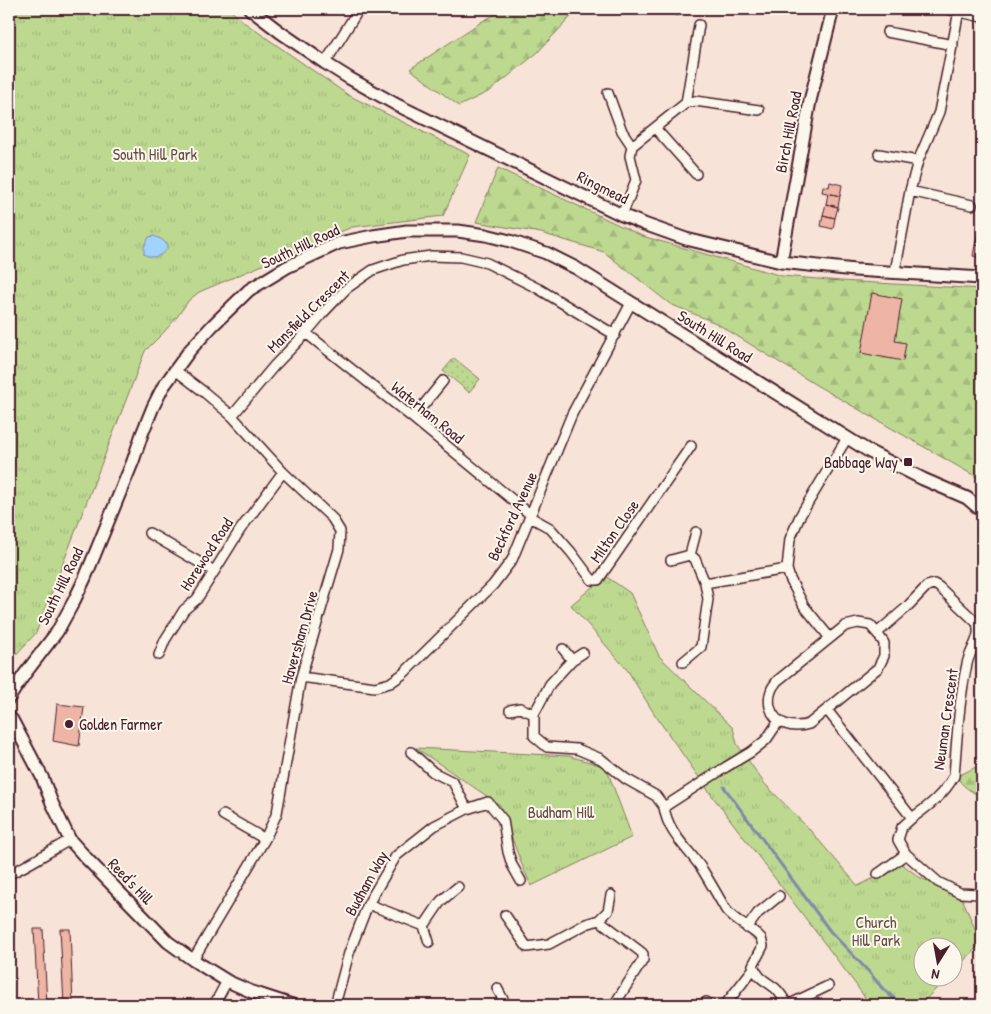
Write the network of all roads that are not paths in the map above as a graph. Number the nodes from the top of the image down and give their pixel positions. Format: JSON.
{"nodes":[{"id":1,"x":250,"y":9,"type":"edge"},
{"id":2,"x":359,"y":9,"type":"edge"},
{"id":3,"x":833,"y":9,"type":"edge"},
{"id":4,"x":947,"y":9,"type":"edge"},
{"id":5,"x":959,"y":12,"type":"junction"},
{"id":6,"x":982,"y":16,"type":"edge"},
{"id":7,"x":699,"y":25,"type":"dead end"},
{"id":8,"x":887,"y":32,"type":"dead end"},
{"id":9,"x":953,"y":45,"type":"junction"},
{"id":10,"x":325,"y":62,"type":"junction"},
{"id":11,"x":608,"y":93,"type":"dead end"},
{"id":12,"x":686,"y":103,"type":"junction"},
{"id":13,"x":759,"y":110,"type":"dead end"},
{"id":14,"x":655,"y":128,"type":"junction"},
{"id":15,"x":632,"y":146,"type":"junction"},
{"id":16,"x":879,"y":154,"type":"dead end"},
{"id":17,"x":918,"y":161,"type":"junction"},
{"id":18,"x":696,"y":174,"type":"dead end"},
{"id":19,"x":910,"y":191,"type":"junction"},
{"id":20,"x":972,"y":205,"type":"dead end"},
{"id":21,"x":622,"y":215,"type":"junction"},
{"id":22,"x":781,"y":262,"type":"junction"},
{"id":23,"x":895,"y":272,"type":"junction"},
{"id":24,"x":982,"y":278,"type":"edge"},
{"id":25,"x":631,"y":303,"type":"junction"},
{"id":26,"x":306,"y":333,"type":"junction"},
{"id":27,"x":615,"y":335,"type":"junction"},
{"id":28,"x":175,"y":370,"type":"junction"},
{"id":29,"x":443,"y":381,"type":"dead end"},
{"id":30,"x":232,"y":416,"type":"junction"},
{"id":31,"x":413,"y":418,"type":"junction"},
{"id":32,"x":847,"y":438,"type":"junction"},
{"id":33,"x":691,"y":446,"type":"dead end"},
{"id":34,"x":283,"y":472,"type":"junction"},
{"id":35,"x":967,"y":498,"type":"junction"},
{"id":36,"x":982,"y":500,"type":"edge"},
{"id":37,"x":982,"y":510,"type":"edge"},
{"id":38,"x":530,"y":516,"type":"junction"},
{"id":39,"x":696,"y":532,"type":"dead end"},
{"id":40,"x":149,"y":533,"type":"dead end"},
{"id":41,"x":690,"y":555,"type":"junction"},
{"id":42,"x":671,"y":560,"type":"dead end"},
{"id":43,"x":787,"y":569,"type":"junction"},
{"id":44,"x":214,"y":571,"type":"junction"},
{"id":45,"x":705,"y":583,"type":"junction"},
{"id":46,"x":878,"y":633,"type":"junction"},
{"id":47,"x":830,"y":638,"type":"junction"},
{"id":48,"x":563,"y":649,"type":"dead end"},
{"id":49,"x":583,"y":653,"type":"dead end"},
{"id":50,"x":159,"y":655,"type":"dead end"},
{"id":51,"x":572,"y":660,"type":"junction"},
{"id":52,"x":683,"y":662,"type":"dead end"},
{"id":53,"x":301,"y":677,"type":"junction"},
{"id":54,"x":9,"y":698,"type":"edge"},
{"id":55,"x":510,"y":710,"type":"dead end"},
{"id":56,"x":826,"y":710,"type":"junction"},
{"id":57,"x":534,"y":714,"type":"junction"},
{"id":58,"x":9,"y":717,"type":"edge"},
{"id":59,"x":779,"y":721,"type":"junction"},
{"id":60,"x":411,"y":752,"type":"dead end"},
{"id":61,"x":664,"y":807,"type":"junction"},
{"id":62,"x":467,"y":809,"type":"junction"},
{"id":63,"x":223,"y":815,"type":"dead end"},
{"id":64,"x":912,"y":818,"type":"junction"},
{"id":65,"x":265,"y":839,"type":"junction"},
{"id":66,"x":70,"y":840,"type":"junction"},
{"id":67,"x":906,"y":854,"type":"junction"},
{"id":68,"x":9,"y":874,"type":"edge"},
{"id":69,"x":878,"y":874,"type":"dead end"},
{"id":70,"x":521,"y":881,"type":"dead end"},
{"id":71,"x":458,"y":887,"type":"dead end"},
{"id":72,"x":978,"y":894,"type":"dead end"},
{"id":73,"x":611,"y":895,"type":"dead end"},
{"id":74,"x":779,"y":896,"type":"dead end"},
{"id":75,"x":368,"y":904,"type":"junction"},
{"id":76,"x":505,"y":915,"type":"dead end"},
{"id":77,"x":599,"y":920,"type":"junction"},
{"id":78,"x":424,"y":926,"type":"junction"},
{"id":79,"x":747,"y":928,"type":"junction"},
{"id":80,"x":429,"y":942,"type":"dead end"},
{"id":81,"x":193,"y":960,"type":"junction"},
{"id":82,"x":754,"y":968,"type":"junction"},
{"id":83,"x":227,"y":981,"type":"junction"},
{"id":84,"x":828,"y":986,"type":"dead end"},
{"id":85,"x":497,"y":988,"type":"dead end"},
{"id":86,"x":214,"y":1005,"type":"edge"},
{"id":87,"x":292,"y":1005,"type":"edge"},
{"id":88,"x":335,"y":1005,"type":"edge"},
{"id":89,"x":506,"y":1005,"type":"edge"},
{"id":90,"x":614,"y":1005,"type":"edge"},
{"id":91,"x":724,"y":1005,"type":"edge"},
{"id":92,"x":788,"y":1005,"type":"edge"}],
"edges":[{"from":1,"to":10,"type":"street","name":"Ringmead"},
{"from":2,"to":10,"type":"street"},
{"from":3,"to":22,"type":"street","name":"Birch Hill Road"},
{"from":4,"to":5,"type":"street"},
{"from":5,"to":6,"type":"street"},
{"from":5,"to":9,"type":"street"},
{"from":7,"to":12,"type":"street"},
{"from":8,"to":9,"type":"street"},
{"from":9,"to":17,"type":"street"},
{"from":10,"to":21,"type":"street","name":"Ringmead"},
{"from":11,"to":15,"type":"street"},
{"from":12,"to":13,"type":"street"},
{"from":12,"to":14,"type":"street"},
{"from":14,"to":15,"type":"street"},
{"from":14,"to":18,"type":"street"},
{"from":15,"to":21,"type":"street"},
{"from":16,"to":17,"type":"street"},
{"from":17,"to":19,"type":"street"},
{"from":19,"to":20,"type":"street"},
{"from":19,"to":23,"type":"street"},
{"from":21,"to":22,"type":"street","name":"Ringmead"},
{"from":22,"to":23,"type":"street","name":"Ringmead"},
{"from":23,"to":24,"type":"street","name":"Ringmead"},
{"from":25,"to":27,"type":"street","name":"Beckford Avenue"},
{"from":25,"to":28,"type":"street","name":"South Hill Road"},
{"from":25,"to":32,"type":"street","name":"South Hill Road"},
{"from":26,"to":27,"type":"street","name":"Mansfield Crescent"},
{"from":26,"to":30,"type":"street","name":"Mansfield Crescent"},
{"from":26,"to":31,"type":"street","name":"Waterham Road"},
{"from":27,"to":38,"type":"street","name":"Beckford Avenue"},
{"from":28,"to":30,"type":"street","name":"Haversham Drive"},
{"from":28,"to":54,"type":"street","name":"South Hill Road"},
{"from":29,"to":31,"type":"street"},
{"from":30,"to":34,"type":"street","name":"Haversham Drive"},
{"from":31,"to":38,"type":"street","name":"Waterham Road"},
{"from":32,"to":35,"type":"street","name":"South Hill Road"},
{"from":32,"to":43,"type":"street"},
{"from":33,"to":38,"type":"street","name":"Milton Close"},
{"from":34,"to":44,"type":"street","name":"Horewood Road"},
{"from":34,"to":53,"type":"street","name":"Haversham Drive"},
{"from":35,"to":36,"type":"street"},
{"from":35,"to":37,"type":"street","name":"South Hill Road"},
{"from":38,"to":53,"type":"street","name":"Beckford Avenue"},
{"from":39,"to":41,"type":"street"},
{"from":40,"to":44,"type":"street"},
{"from":41,"to":42,"type":"street"},
{"from":41,"to":45,"type":"street"},
{"from":43,"to":45,"type":"street"},
{"from":43,"to":47,"type":"street"},
{"from":44,"to":50,"type":"street","name":"Horewood Road"},
{"from":45,"to":52,"type":"street"},
{"from":46,"to":47,"type":"street"},
{"from":46,"to":56,"type":"street"},
{"from":46,"to":64,"type":"street","name":"Neuman Crescent"},
{"from":47,"to":59,"type":"street"},
{"from":48,"to":51,"type":"street"},
{"from":49,"to":51,"type":"street"},
{"from":51,"to":57,"type":"street"},
{"from":53,"to":65,"type":"street","name":"Haversham Drive"},
{"from":55,"to":57,"type":"street"},
{"from":56,"to":59,"type":"street"},
{"from":56,"to":64,"type":"street"},
{"from":57,"to":61,"type":"street"},
{"from":58,"to":66,"type":"street","name":"Reed's Hill"},
{"from":59,"to":61,"type":"street"},
{"from":60,"to":62,"type":"street"},
{"from":61,"to":79,"type":"street"},
{"from":62,"to":70,"type":"street","name":"Budham Way"},
{"from":62,"to":75,"type":"street","name":"Budham Way"},
{"from":63,"to":65,"type":"street"},
{"from":64,"to":67,"type":"street","name":"Neuman Crescent"},
{"from":65,"to":81,"type":"street","name":"Haversham Drive"},
{"from":66,"to":68,"type":"street"},
{"from":66,"to":81,"type":"street","name":"Reed's Hill"},
{"from":67,"to":69,"type":"street"},
{"from":67,"to":72,"type":"street"},
{"from":71,"to":78,"type":"street"},
{"from":73,"to":77,"type":"street"},
{"from":74,"to":79,"type":"street"},
{"from":75,"to":78,"type":"street"},
{"from":75,"to":88,"type":"street","name":"Budham Way"},
{"from":76,"to":77,"type":"street"},
{"from":77,"to":90,"type":"street"},
{"from":78,"to":80,"type":"street"},
{"from":79,"to":82,"type":"street"},
{"from":81,"to":83,"type":"street","name":"Reed's Hill"},
{"from":82,"to":91,"type":"street"},
{"from":82,"to":92,"type":"street"},
{"from":83,"to":86,"type":"street"},
{"from":83,"to":87,"type":"street","name":"Reed's Hill"},
{"from":84,"to":92,"type":"street"},
{"from":85,"to":89,"type":"street"}]}
